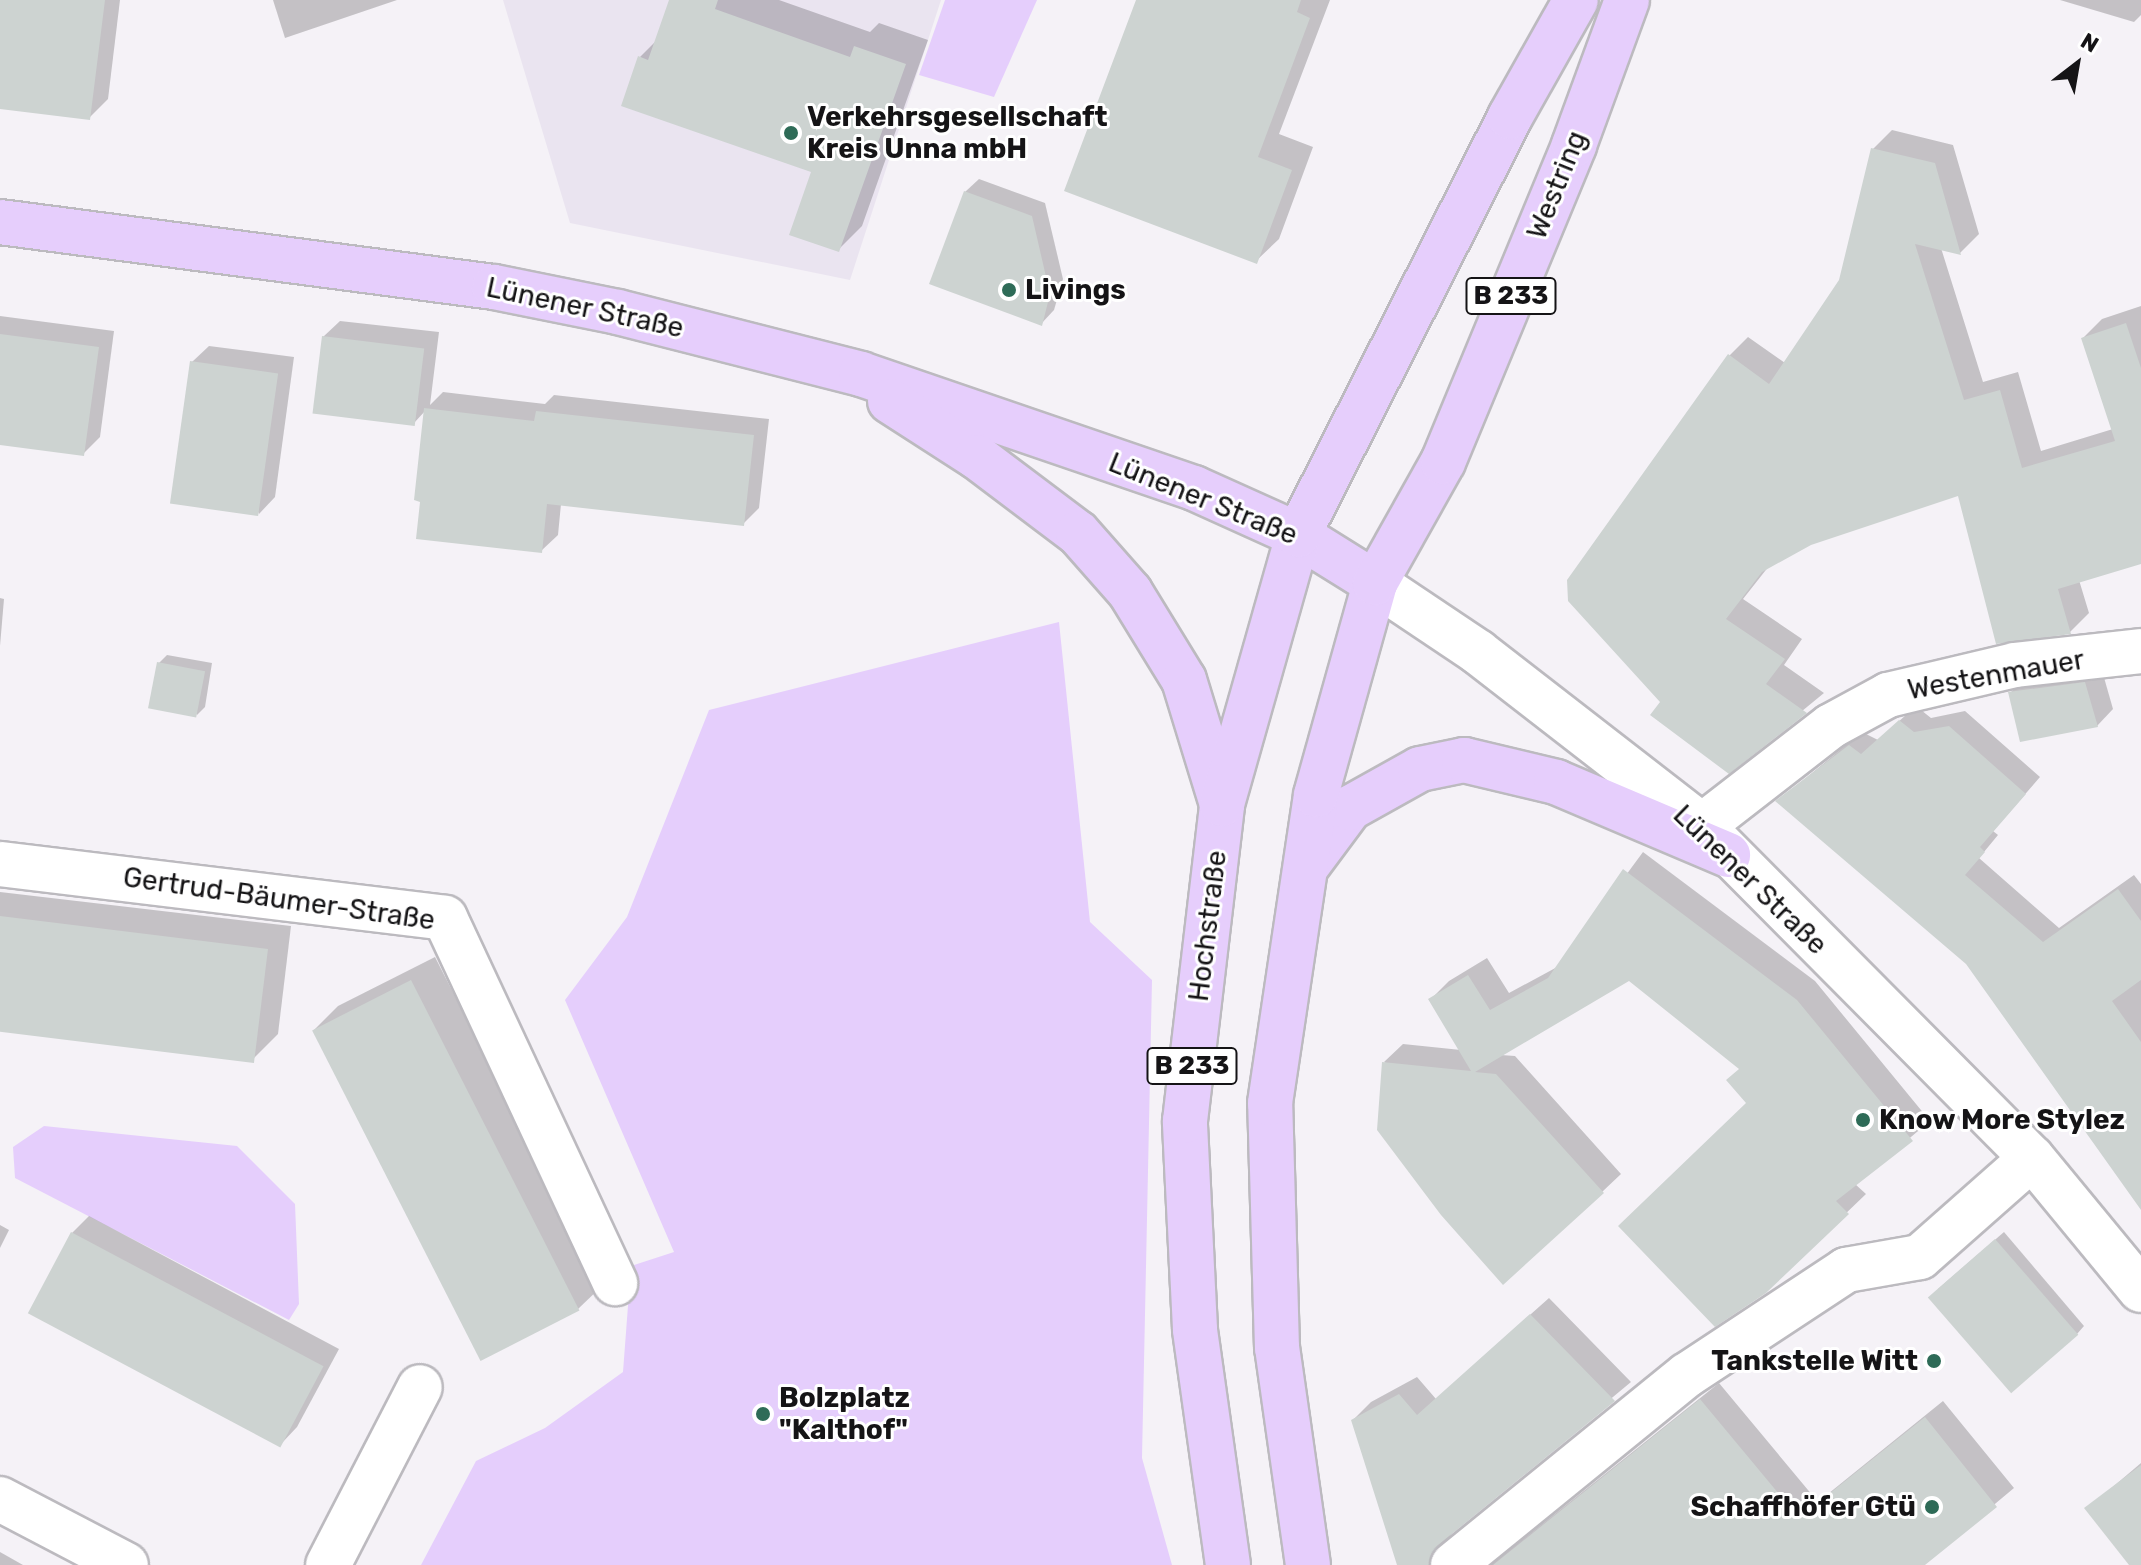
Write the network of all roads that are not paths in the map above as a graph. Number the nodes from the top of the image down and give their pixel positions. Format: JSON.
{"nodes":[{"id":1,"x":1576,"y":0,"type":"edge"},
{"id":2,"x":1627,"y":0,"type":"edge"},
{"id":3,"x":0,"y":222,"type":"edge"},
{"id":4,"x":838,"y":369,"type":"junction"},
{"id":5,"x":1298,"y":535,"type":"junction"},
{"id":6,"x":1375,"y":583,"type":"junction"},
{"id":7,"x":2141,"y":651,"type":"edge"},
{"id":8,"x":1222,"y":804,"type":"junction"},
{"id":9,"x":1715,"y":841,"type":"junction"},
{"id":10,"x":0,"y":864,"type":"edge"},
{"id":11,"x":1303,"y":872,"type":"junction"},
{"id":12,"x":2032,"y":1158,"type":"junction"},
{"id":13,"x":615,"y":1283,"type":"dead end"},
{"id":14,"x":2141,"y":1290,"type":"edge"},
{"id":15,"x":420,"y":1387,"type":"dead end"},
{"id":16,"x":0,"y":1499,"type":"edge"},
{"id":17,"x":126,"y":1565,"type":"edge"},
{"id":18,"x":328,"y":1565,"type":"edge"},
{"id":19,"x":1228,"y":1565,"type":"edge"},
{"id":20,"x":1308,"y":1565,"type":"edge"},
{"id":21,"x":1453,"y":1565,"type":"edge"}],
"edges":[{"from":1,"to":5,"type":"main road","number":"B 233"},
{"from":2,"to":6,"type":"main road","name":"Westring","number":"B 233"},
{"from":3,"to":4,"type":"main road","name":"Lünener Straße"},
{"from":4,"to":5,"type":"main road","name":"Lünener Straße"},
{"from":4,"to":8,"type":"main road"},
{"from":5,"to":6,"type":"main road","name":"Lünener Straße"},
{"from":5,"to":8,"type":"main road","name":"Hochstraße","number":"B 233"},
{"from":6,"to":9,"type":"street","name":"Lünener Straße"},
{"from":6,"to":11,"type":"main road","number":"B 233"},
{"from":7,"to":9,"type":"street","name":"Westenmauer"},
{"from":8,"to":19,"type":"main road","name":"Hochstraße","number":"B 233"},
{"from":9,"to":11,"type":"main road"},
{"from":9,"to":12,"type":"street","name":"Lünener Straße"},
{"from":10,"to":13,"type":"street","name":"Gertrud-Bäumer-Straße"},
{"from":11,"to":20,"type":"main road","number":"B 233"},
{"from":12,"to":14,"type":"street","name":"Lünener Straße"},
{"from":12,"to":21,"type":"street"},
{"from":15,"to":18,"type":"street"},
{"from":16,"to":17,"type":"street"}]}
